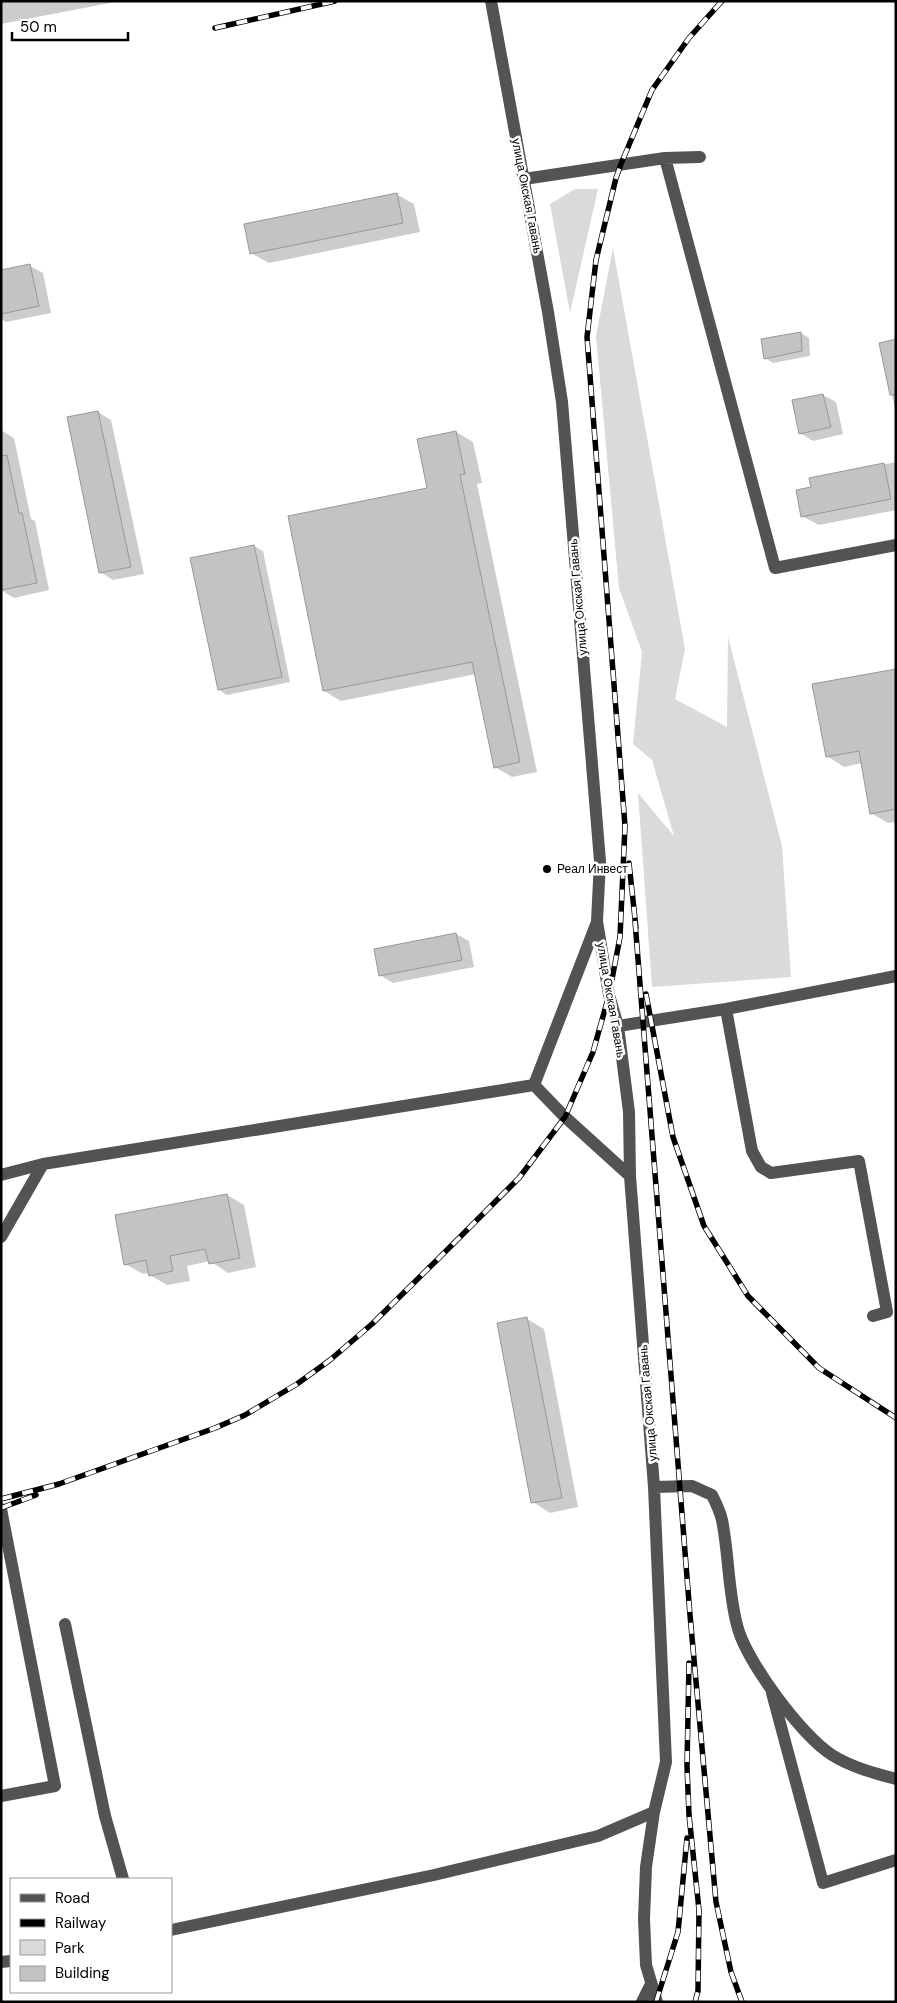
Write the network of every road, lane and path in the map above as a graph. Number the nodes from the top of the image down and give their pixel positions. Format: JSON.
{"nodes":[{"id":1,"x":490,"y":1,"type":"edge"},
{"id":2,"x":700,"y":156,"type":"dead end"},
{"id":3,"x":664,"y":158,"type":"junction"},
{"id":4,"x":524,"y":179,"type":"junction"},
{"id":5,"x":896,"y":545,"type":"edge"},
{"id":6,"x":597,"y":921,"type":"junction"},
{"id":7,"x":896,"y":976,"type":"edge"},
{"id":8,"x":726,"y":1009,"type":"junction"},
{"id":9,"x":618,"y":1026,"type":"junction"},
{"id":10,"x":534,"y":1085,"type":"junction"},
{"id":11,"x":42,"y":1164,"type":"junction"},
{"id":12,"x":1,"y":1175,"type":"edge"},
{"id":13,"x":630,"y":1176,"type":"junction"},
{"id":14,"x":1,"y":1237,"type":"edge"},
{"id":15,"x":872,"y":1316,"type":"dead end"},
{"id":16,"x":654,"y":1487,"type":"junction"},
{"id":17,"x":1,"y":1509,"type":"edge"},
{"id":18,"x":65,"y":1624,"type":"dead end"},
{"id":19,"x":770,"y":1688,"type":"junction"},
{"id":20,"x":896,"y":1779,"type":"edge"},
{"id":21,"x":1,"y":1796,"type":"edge"},
{"id":22,"x":654,"y":1812,"type":"junction"},
{"id":23,"x":896,"y":1860,"type":"edge"},
{"id":24,"x":124,"y":1878,"type":"edge"},
{"id":25,"x":172,"y":1930,"type":"edge"},
{"id":26,"x":651,"y":1984,"type":"junction"},
{"id":27,"x":642,"y":2002,"type":"edge"},
{"id":28,"x":657,"y":2002,"type":"edge"}],
"edges":[{"from":1,"to":4,"type":"street","name":"улица Окская Гавань"},
{"from":2,"to":3,"type":"street"},
{"from":3,"to":4,"type":"street"},
{"from":3,"to":5,"type":"street"},
{"from":4,"to":6,"type":"street","name":"улица Окская Гавань"},
{"from":6,"to":9,"type":"street","name":"улица Окская Гавань"},
{"from":6,"to":10,"type":"street"},
{"from":7,"to":8,"type":"street"},
{"from":8,"to":9,"type":"street"},
{"from":8,"to":15,"type":"street"},
{"from":9,"to":13,"type":"street","name":"улица Окская Гавань"},
{"from":10,"to":11,"type":"street"},
{"from":10,"to":13,"type":"street"},
{"from":11,"to":12,"type":"street"},
{"from":11,"to":14,"type":"street"},
{"from":13,"to":16,"type":"street","name":"улица Окская Гавань"},
{"from":16,"to":19,"type":"street"},
{"from":16,"to":22,"type":"street","name":"улица Окская Гавань"},
{"from":17,"to":21,"type":"street"},
{"from":18,"to":24,"type":"street"},
{"from":19,"to":20,"type":"street"},
{"from":19,"to":23,"type":"street"},
{"from":22,"to":25,"type":"street"},
{"from":22,"to":26,"type":"street","name":"улица Окская Гавань"},
{"from":26,"to":27,"type":"street"},
{"from":26,"to":28,"type":"street","name":"улица Окская Гавань"}]}
